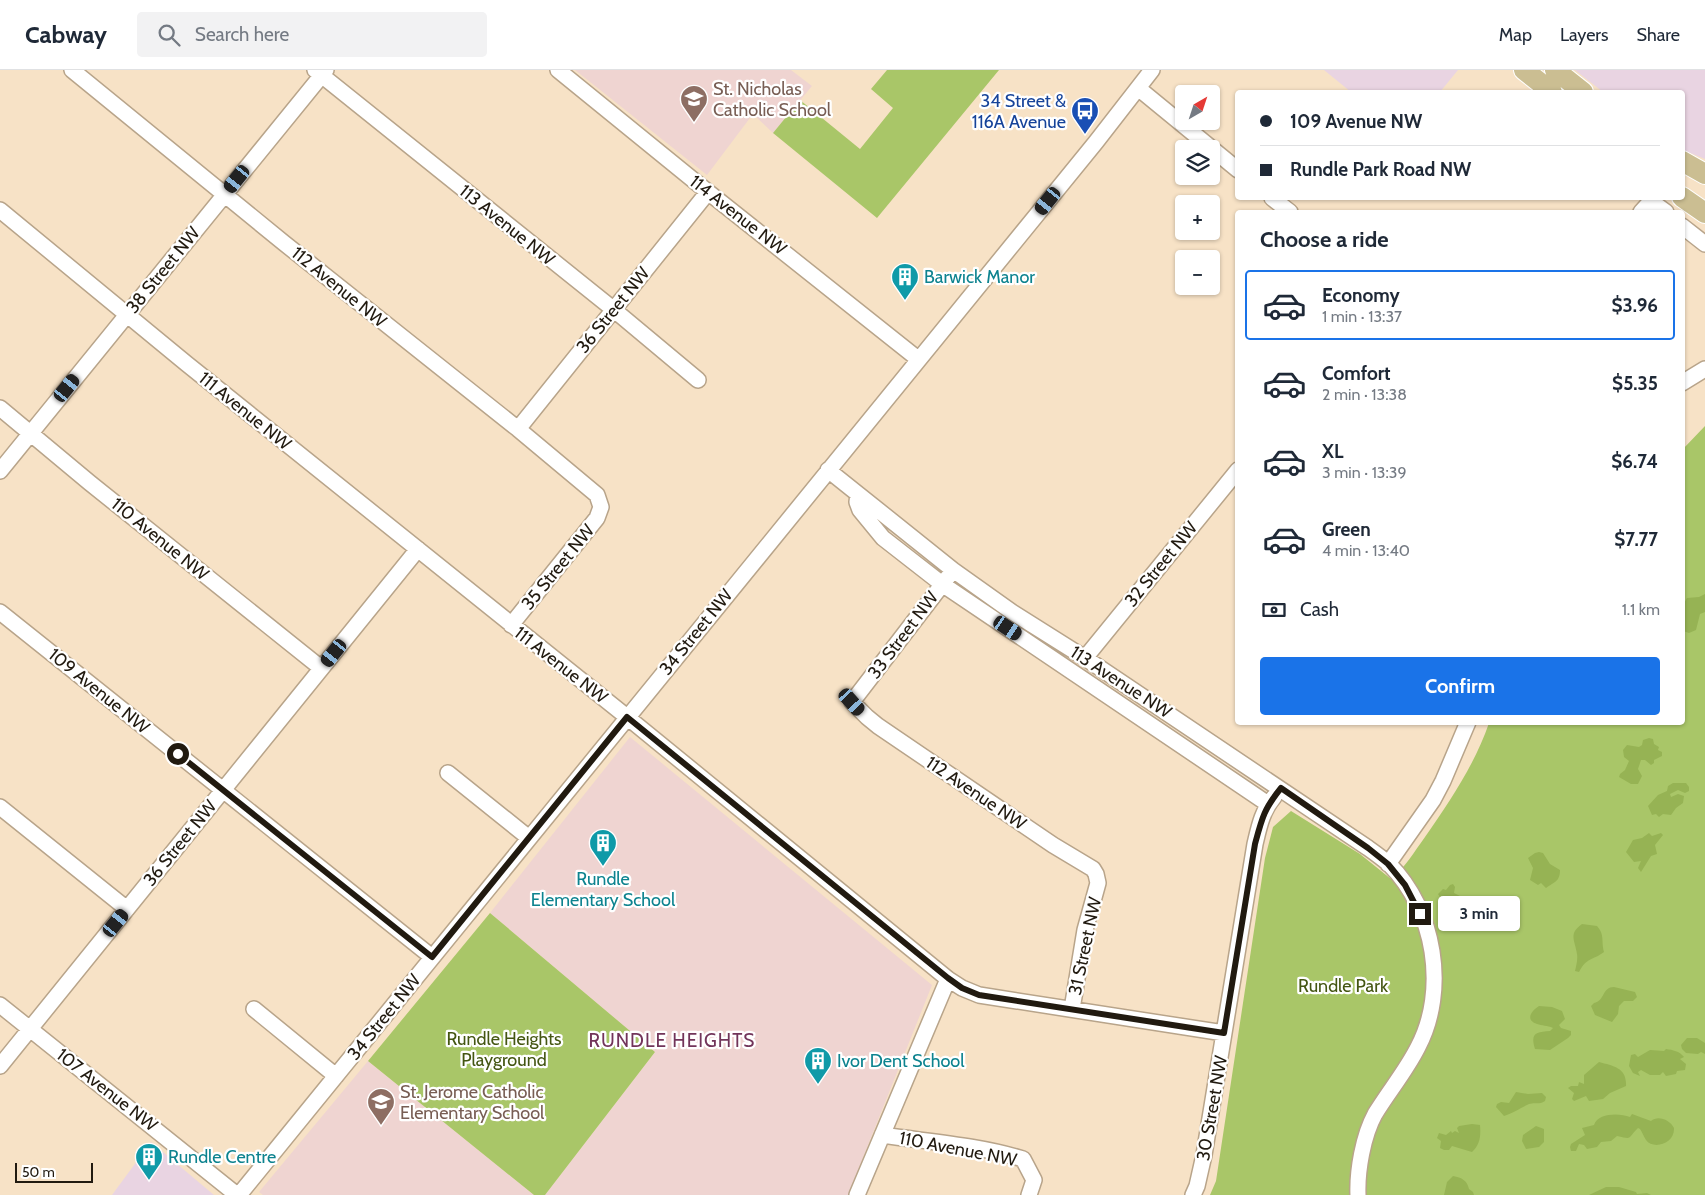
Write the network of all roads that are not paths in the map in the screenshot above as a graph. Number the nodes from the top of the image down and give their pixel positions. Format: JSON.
{"nodes":[{"id":1,"x":72,"y":70,"type":"edge"},
{"id":2,"x":558,"y":70,"type":"edge"},
{"id":3,"x":1152,"y":70,"type":"edge"},
{"id":4,"x":1524,"y":70,"type":"edge"},
{"id":5,"x":1555,"y":70,"type":"edge"},
{"id":6,"x":321,"y":72,"type":"edge"},
{"id":7,"x":1138,"y":88,"type":"junction"},
{"id":8,"x":1549,"y":90,"type":"edge"},
{"id":9,"x":1580,"y":90,"type":"edge"},
{"id":10,"x":1685,"y":163,"type":"edge"},
{"id":11,"x":1235,"y":168,"type":"edge"},
{"id":12,"x":1705,"y":174,"type":"edge"},
{"id":13,"x":708,"y":192,"type":"junction"},
{"id":14,"x":224,"y":194,"type":"junction"},
{"id":15,"x":1685,"y":199,"type":"edge"},
{"id":16,"x":1275,"y":200,"type":"edge"},
{"id":17,"x":0,"y":210,"type":"edge"},
{"id":18,"x":1287,"y":210,"type":"edge"},
{"id":19,"x":1643,"y":210,"type":"edge"},
{"id":20,"x":1663,"y":210,"type":"edge"},
{"id":21,"x":1705,"y":212,"type":"edge"},
{"id":22,"x":1685,"y":228,"type":"edge"},
{"id":23,"x":1705,"y":244,"type":"edge"},
{"id":24,"x":613,"y":309,"type":"junction"},
{"id":25,"x":127,"y":314,"type":"junction"},
{"id":26,"x":918,"y":359,"type":"junction"},
{"id":27,"x":1705,"y":368,"type":"edge"},
{"id":28,"x":698,"y":380,"type":"dead end"},
{"id":29,"x":1685,"y":381,"type":"edge"},
{"id":30,"x":0,"y":408,"type":"edge"},
{"id":31,"x":518,"y":429,"type":"junction"},
{"id":32,"x":30,"y":433,"type":"junction"},
{"id":33,"x":828,"y":470,"type":"junction"},
{"id":34,"x":0,"y":471,"type":"edge"},
{"id":35,"x":1235,"y":474,"type":"edge"},
{"id":36,"x":858,"y":494,"type":"junction"},
{"id":37,"x":602,"y":506,"type":"joint"},
{"id":38,"x":418,"y":549,"type":"junction"},
{"id":39,"x":953,"y":570,"type":"junction"},
{"id":40,"x":942,"y":584,"type":"junction"},
{"id":41,"x":0,"y":612,"type":"edge"},
{"id":42,"x":511,"y":625,"type":"junction"},
{"id":43,"x":1085,"y":658,"type":"junction"},
{"id":44,"x":322,"y":668,"type":"junction"},
{"id":45,"x":852,"y":702,"type":"joint"},
{"id":46,"x":627,"y":717,"type":"junction"},
{"id":47,"x":1467,"y":725,"type":"edge"},
{"id":48,"x":448,"y":772,"type":"dead end"},
{"id":49,"x":1281,"y":788,"type":"junction"},
{"id":50,"x":223,"y":790,"type":"junction"},
{"id":51,"x":1268,"y":804,"type":"junction"},
{"id":52,"x":0,"y":807,"type":"edge"},
{"id":53,"x":529,"y":838,"type":"junction"},
{"id":54,"x":1388,"y":864,"type":"junction"},
{"id":55,"x":1098,"y":883,"type":"joint"},
{"id":56,"x":127,"y":909,"type":"junction"},
{"id":57,"x":432,"y":957,"type":"junction"},
{"id":58,"x":948,"y":978,"type":"junction"},
{"id":59,"x":0,"y":1005,"type":"edge"},
{"id":60,"x":254,"y":1009,"type":"dead end"},
{"id":61,"x":1072,"y":1009,"type":"junction"},
{"id":62,"x":30,"y":1029,"type":"junction"},
{"id":63,"x":1224,"y":1033,"type":"junction"},
{"id":64,"x":0,"y":1066,"type":"edge"},
{"id":65,"x":336,"y":1076,"type":"junction"},
{"id":66,"x":882,"y":1135,"type":"junction"},
{"id":67,"x":238,"y":1195,"type":"edge"},
{"id":68,"x":857,"y":1195,"type":"edge"},
{"id":69,"x":1029,"y":1195,"type":"edge"},
{"id":70,"x":1193,"y":1195,"type":"edge"},
{"id":71,"x":1358,"y":1195,"type":"edge"}],
"edges":[{"from":1,"to":14,"type":"street","name":"112 Avenue NW"},
{"from":2,"to":13,"type":"street","name":"114 Avenue NW"},
{"from":3,"to":7,"type":"street","name":"34 Street NW"},
{"from":4,"to":8,"type":"main road"},
{"from":5,"to":9,"type":"main road"},
{"from":6,"to":14,"type":"street","name":"38 Street NW"},
{"from":6,"to":24,"type":"street","name":"113 Avenue NW"},
{"from":7,"to":11,"type":"street"},
{"from":7,"to":26,"type":"street","name":"34 Street NW"},
{"from":10,"to":12,"type":"main road"},
{"from":13,"to":24,"type":"street","name":"36 Street NW"},
{"from":13,"to":26,"type":"street","name":"114 Avenue NW"},
{"from":14,"to":25,"type":"street","name":"38 Street NW"},
{"from":14,"to":31,"type":"street","name":"112 Avenue NW"},
{"from":15,"to":21,"type":"main road"},
{"from":16,"to":18,"type":"street"},
{"from":17,"to":25,"type":"street","name":"111 Avenue NW"},
{"from":19,"to":20,"type":"street"},
{"from":22,"to":23,"type":"street"},
{"from":24,"to":28,"type":"street","name":"113 Avenue NW"},
{"from":24,"to":31,"type":"street","name":"36 Street NW"},
{"from":25,"to":32,"type":"street","name":"38 Street NW"},
{"from":25,"to":38,"type":"street","name":"111 Avenue NW"},
{"from":26,"to":33,"type":"street","name":"34 Street NW"},
{"from":27,"to":29,"type":"street"},
{"from":30,"to":32,"type":"street","name":"110 Avenue NW"},
{"from":31,"to":37,"type":"street","name":"112 Avenue NW"},
{"from":32,"to":34,"type":"street","name":"38 Street NW"},
{"from":32,"to":44,"type":"street","name":"110 Avenue NW"},
{"from":33,"to":36,"type":"street","name":"113 Avenue NW"},
{"from":33,"to":46,"type":"street","name":"34 Street NW"},
{"from":35,"to":43,"type":"street","name":"32 Street NW"},
{"from":36,"to":39,"type":"street","name":"113 Avenue NW"},
{"from":36,"to":40,"type":"street","name":"113 Avenue NW"},
{"from":37,"to":42,"type":"street","name":"35 Street NW"},
{"from":38,"to":42,"type":"street","name":"111 Avenue NW"},
{"from":38,"to":44,"type":"street","name":"36 Street NW"},
{"from":39,"to":40,"type":"street","name":"33 Street NW"},
{"from":39,"to":43,"type":"street","name":"113 Avenue NW"},
{"from":40,"to":45,"type":"street","name":"33 Street NW"},
{"from":40,"to":51,"type":"street","name":"113 Avenue NW"},
{"from":41,"to":50,"type":"street","name":"109 Avenue NW"},
{"from":42,"to":46,"type":"street","name":"111 Avenue NW"},
{"from":43,"to":49,"type":"street","name":"113 Avenue NW"},
{"from":44,"to":50,"type":"street","name":"36 Street NW"},
{"from":45,"to":55,"type":"street","name":"112 Avenue NW"},
{"from":46,"to":53,"type":"street","name":"34 Street NW"},
{"from":46,"to":58,"type":"street","name":"111 Avenue NW"},
{"from":47,"to":54,"type":"street"},
{"from":48,"to":53,"type":"street"},
{"from":49,"to":51,"type":"street","name":"30 Street NW"},
{"from":49,"to":54,"type":"street","name":"113 Avenue NW"},
{"from":50,"to":56,"type":"street","name":"36 Street NW"},
{"from":50,"to":57,"type":"street","name":"109 Avenue NW"},
{"from":51,"to":63,"type":"street","name":"30 Street NW"},
{"from":52,"to":56,"type":"street"},
{"from":53,"to":57,"type":"street","name":"34 Street NW"},
{"from":54,"to":71,"type":"street","name":"113 Avenue NW"},
{"from":55,"to":61,"type":"street","name":"31 Street NW"},
{"from":56,"to":62,"type":"street","name":"36 Street NW"},
{"from":57,"to":65,"type":"street","name":"34 Street NW"},
{"from":58,"to":61,"type":"street","name":"111 Avenue NW"},
{"from":58,"to":66,"type":"street"},
{"from":59,"to":62,"type":"street","name":"107 Avenue NW"},
{"from":60,"to":65,"type":"street"},
{"from":61,"to":63,"type":"street","name":"111 Avenue NW"},
{"from":62,"to":64,"type":"street","name":"36 Street NW"},
{"from":62,"to":67,"type":"street","name":"107 Avenue NW"},
{"from":63,"to":70,"type":"street","name":"30 Street NW"},
{"from":65,"to":67,"type":"street","name":"34 Street NW"},
{"from":66,"to":68,"type":"street"},
{"from":66,"to":69,"type":"street","name":"110 Avenue NW"}]}
